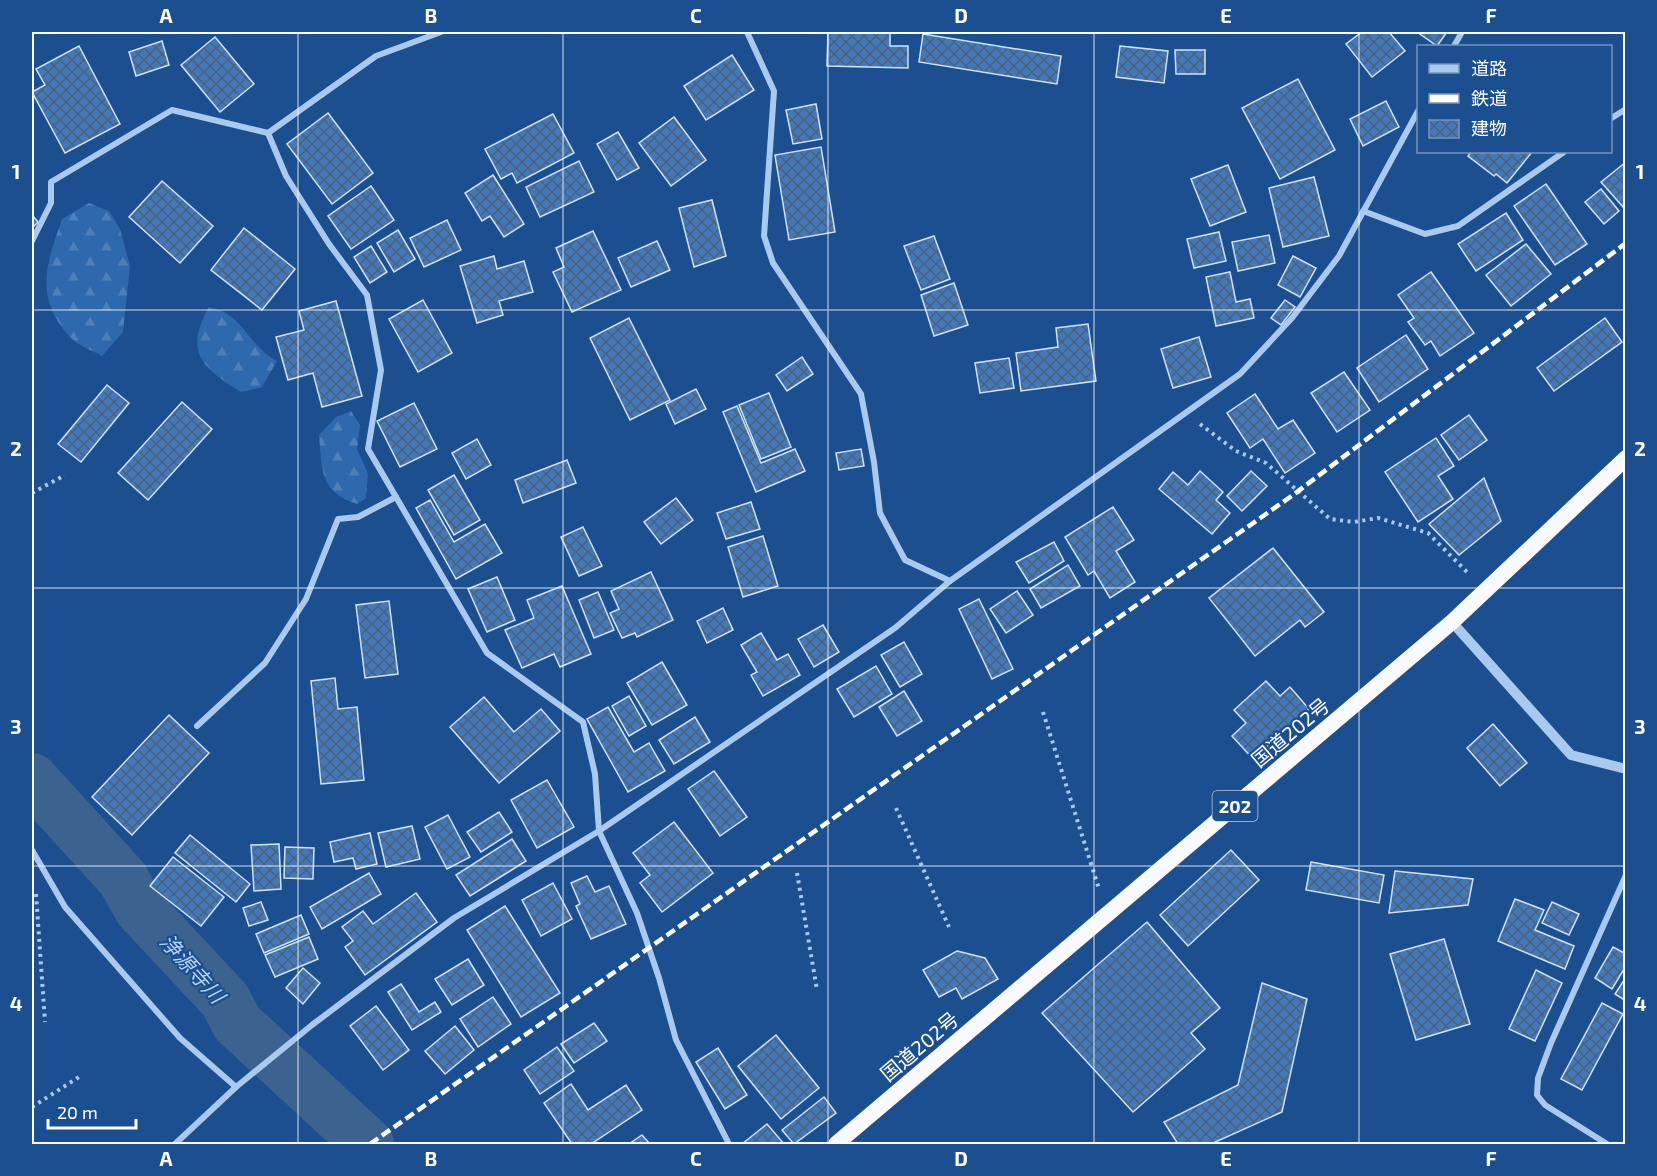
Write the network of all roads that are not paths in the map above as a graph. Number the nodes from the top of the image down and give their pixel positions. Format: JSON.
{"nodes":[{"id":1,"x":441,"y":32,"type":"edge"},
{"id":2,"x":747,"y":32,"type":"edge"},
{"id":3,"x":1626,"y":109,"type":"edge"},
{"id":4,"x":1417,"y":115,"type":"edge"},
{"id":5,"x":1612,"y":118,"type":"edge"},
{"id":6,"x":268,"y":133,"type":"junction"},
{"id":7,"x":1563,"y":153,"type":"edge"},
{"id":8,"x":1363,"y":211,"type":"junction"},
{"id":9,"x":32,"y":242,"type":"edge"},
{"id":10,"x":1626,"y":458,"type":"edge"},
{"id":11,"x":396,"y":497,"type":"junction"},
{"id":12,"x":950,"y":581,"type":"junction"},
{"id":13,"x":1452,"y":622,"type":"junction"},
{"id":14,"x":196,"y":726,"type":"dead end"},
{"id":15,"x":1626,"y":769,"type":"edge"},
{"id":16,"x":599,"y":831,"type":"junction"},
{"id":17,"x":32,"y":850,"type":"edge"},
{"id":18,"x":1626,"y":875,"type":"edge"},
{"id":19,"x":236,"y":1087,"type":"junction"},
{"id":20,"x":175,"y":1144,"type":"edge"},
{"id":21,"x":729,"y":1144,"type":"edge"},
{"id":22,"x":836,"y":1144,"type":"edge"},
{"id":23,"x":1607,"y":1144,"type":"edge"}],
"edges":[{"from":1,"to":6,"type":"street"},
{"from":2,"to":12,"type":"street"},
{"from":3,"to":5,"type":"street"},
{"from":4,"to":8,"type":"street"},
{"from":6,"to":9,"type":"street"},
{"from":6,"to":11,"type":"street"},
{"from":7,"to":8,"type":"street"},
{"from":8,"to":12,"type":"street"},
{"from":10,"to":13,"type":"highway","name":"国道202号","number":"202"},
{"from":11,"to":14,"type":"street"},
{"from":11,"to":16,"type":"street"},
{"from":12,"to":16,"type":"street"},
{"from":13,"to":15,"type":"street"},
{"from":13,"to":22,"type":"highway","name":"国道202号","number":"202"},
{"from":16,"to":19,"type":"street"},
{"from":16,"to":21,"type":"street"},
{"from":17,"to":19,"type":"street"},
{"from":18,"to":23,"type":"street"},
{"from":19,"to":20,"type":"street"}]}
